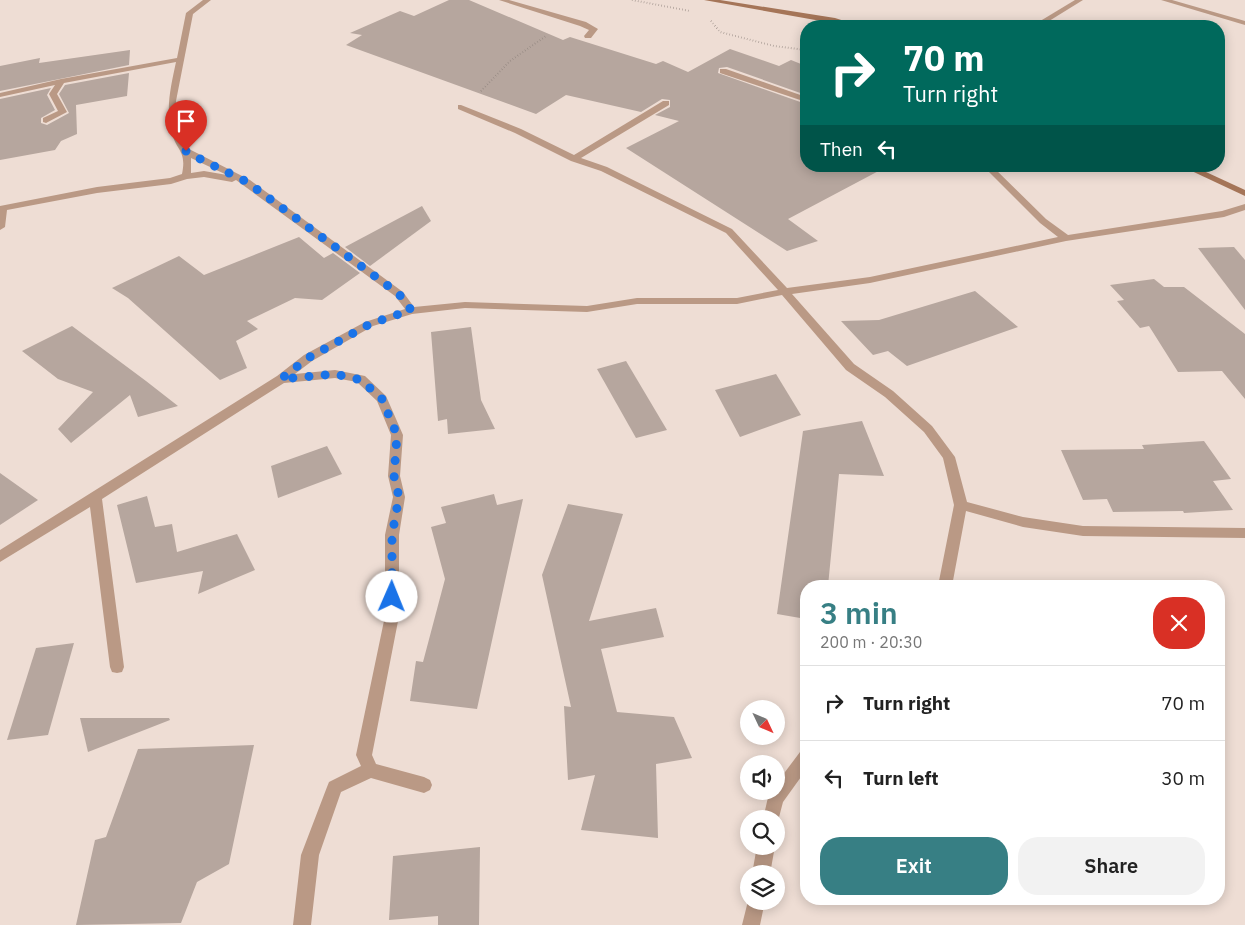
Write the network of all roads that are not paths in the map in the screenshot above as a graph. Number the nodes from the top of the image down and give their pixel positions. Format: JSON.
{"nodes":[{"id":1,"x":208,"y":0,"type":"edge"},
{"id":2,"x":502,"y":0,"type":"edge"},
{"id":3,"x":706,"y":0,"type":"edge"},
{"id":4,"x":1080,"y":0,"type":"edge"},
{"id":5,"x":1164,"y":0,"type":"edge"},
{"id":6,"x":835,"y":20,"type":"edge"},
{"id":7,"x":1046,"y":20,"type":"edge"},
{"id":8,"x":1245,"y":22,"type":"edge"},
{"id":9,"x":588,"y":36,"type":"dead end"},
{"id":10,"x":182,"y":59,"type":"junction"},
{"id":11,"x":723,"y":71,"type":"dead end"},
{"id":12,"x":61,"y":81,"type":"junction"},
{"id":13,"x":0,"y":96,"type":"edge"},
{"id":14,"x":800,"y":98,"type":"edge"},
{"id":15,"x":666,"y":103,"type":"dead end"},
{"id":16,"x":461,"y":108,"type":"road end"},
{"id":17,"x":46,"y":120,"type":"dead end"},
{"id":18,"x":186,"y":151,"type":"junction"},
{"id":19,"x":574,"y":159,"type":"junction"},
{"id":20,"x":993,"y":172,"type":"edge"},
{"id":21,"x":1198,"y":172,"type":"edge"},
{"id":22,"x":186,"y":176,"type":"junction"},
{"id":23,"x":247,"y":182,"type":"junction"},
{"id":24,"x":1245,"y":193,"type":"edge"},
{"id":25,"x":1245,"y":207,"type":"edge"},
{"id":26,"x":2,"y":208,"type":"edge"},
{"id":27,"x":0,"y":228,"type":"edge"},
{"id":28,"x":1066,"y":238,"type":"junction"},
{"id":29,"x":784,"y":292,"type":"junction"},
{"id":30,"x":411,"y":310,"type":"junction"},
{"id":31,"x":281,"y":379,"type":"junction"},
{"id":32,"x":95,"y":497,"type":"junction"},
{"id":33,"x":961,"y":505,"type":"junction"},
{"id":34,"x":1245,"y":533,"type":"edge"},
{"id":35,"x":0,"y":558,"type":"edge"},
{"id":36,"x":946,"y":580,"type":"edge"},
{"id":37,"x":117,"y":667,"type":"dead end"},
{"id":38,"x":800,"y":765,"type":"edge"},
{"id":39,"x":370,"y":770,"type":"junction"},
{"id":40,"x":424,"y":785,"type":"dead end"},
{"id":41,"x":772,"y":810,"type":"edge"},
{"id":42,"x":754,"y":910,"type":"edge"},
{"id":43,"x":302,"y":925,"type":"edge"},
{"id":44,"x":750,"y":925,"type":"edge"}],
"edges":[{"from":1,"to":10,"type":"street"},
{"from":2,"to":9,"type":"street"},
{"from":3,"to":6,"type":"street"},
{"from":4,"to":7,"type":"street"},
{"from":5,"to":8,"type":"street"},
{"from":10,"to":12,"type":"street"},
{"from":10,"to":18,"type":"street"},
{"from":11,"to":14,"type":"street"},
{"from":12,"to":13,"type":"street"},
{"from":12,"to":17,"type":"street"},
{"from":15,"to":19,"type":"street"},
{"from":16,"to":19,"type":"street"},
{"from":18,"to":22,"type":"street"},
{"from":18,"to":23,"type":"street"},
{"from":19,"to":29,"type":"street"},
{"from":20,"to":28,"type":"street"},
{"from":21,"to":24,"type":"street"},
{"from":22,"to":23,"type":"street"},
{"from":22,"to":26,"type":"street"},
{"from":23,"to":30,"type":"street"},
{"from":25,"to":28,"type":"street"},
{"from":26,"to":27,"type":"street"},
{"from":28,"to":29,"type":"street"},
{"from":29,"to":30,"type":"street"},
{"from":29,"to":33,"type":"street"},
{"from":30,"to":31,"type":"street"},
{"from":31,"to":32,"type":"street"},
{"from":31,"to":39,"type":"street"},
{"from":32,"to":35,"type":"street"},
{"from":32,"to":37,"type":"street"},
{"from":33,"to":34,"type":"street"},
{"from":33,"to":36,"type":"street"},
{"from":38,"to":41,"type":"street"},
{"from":39,"to":40,"type":"street"},
{"from":39,"to":43,"type":"street"},
{"from":42,"to":44,"type":"street"}]}
